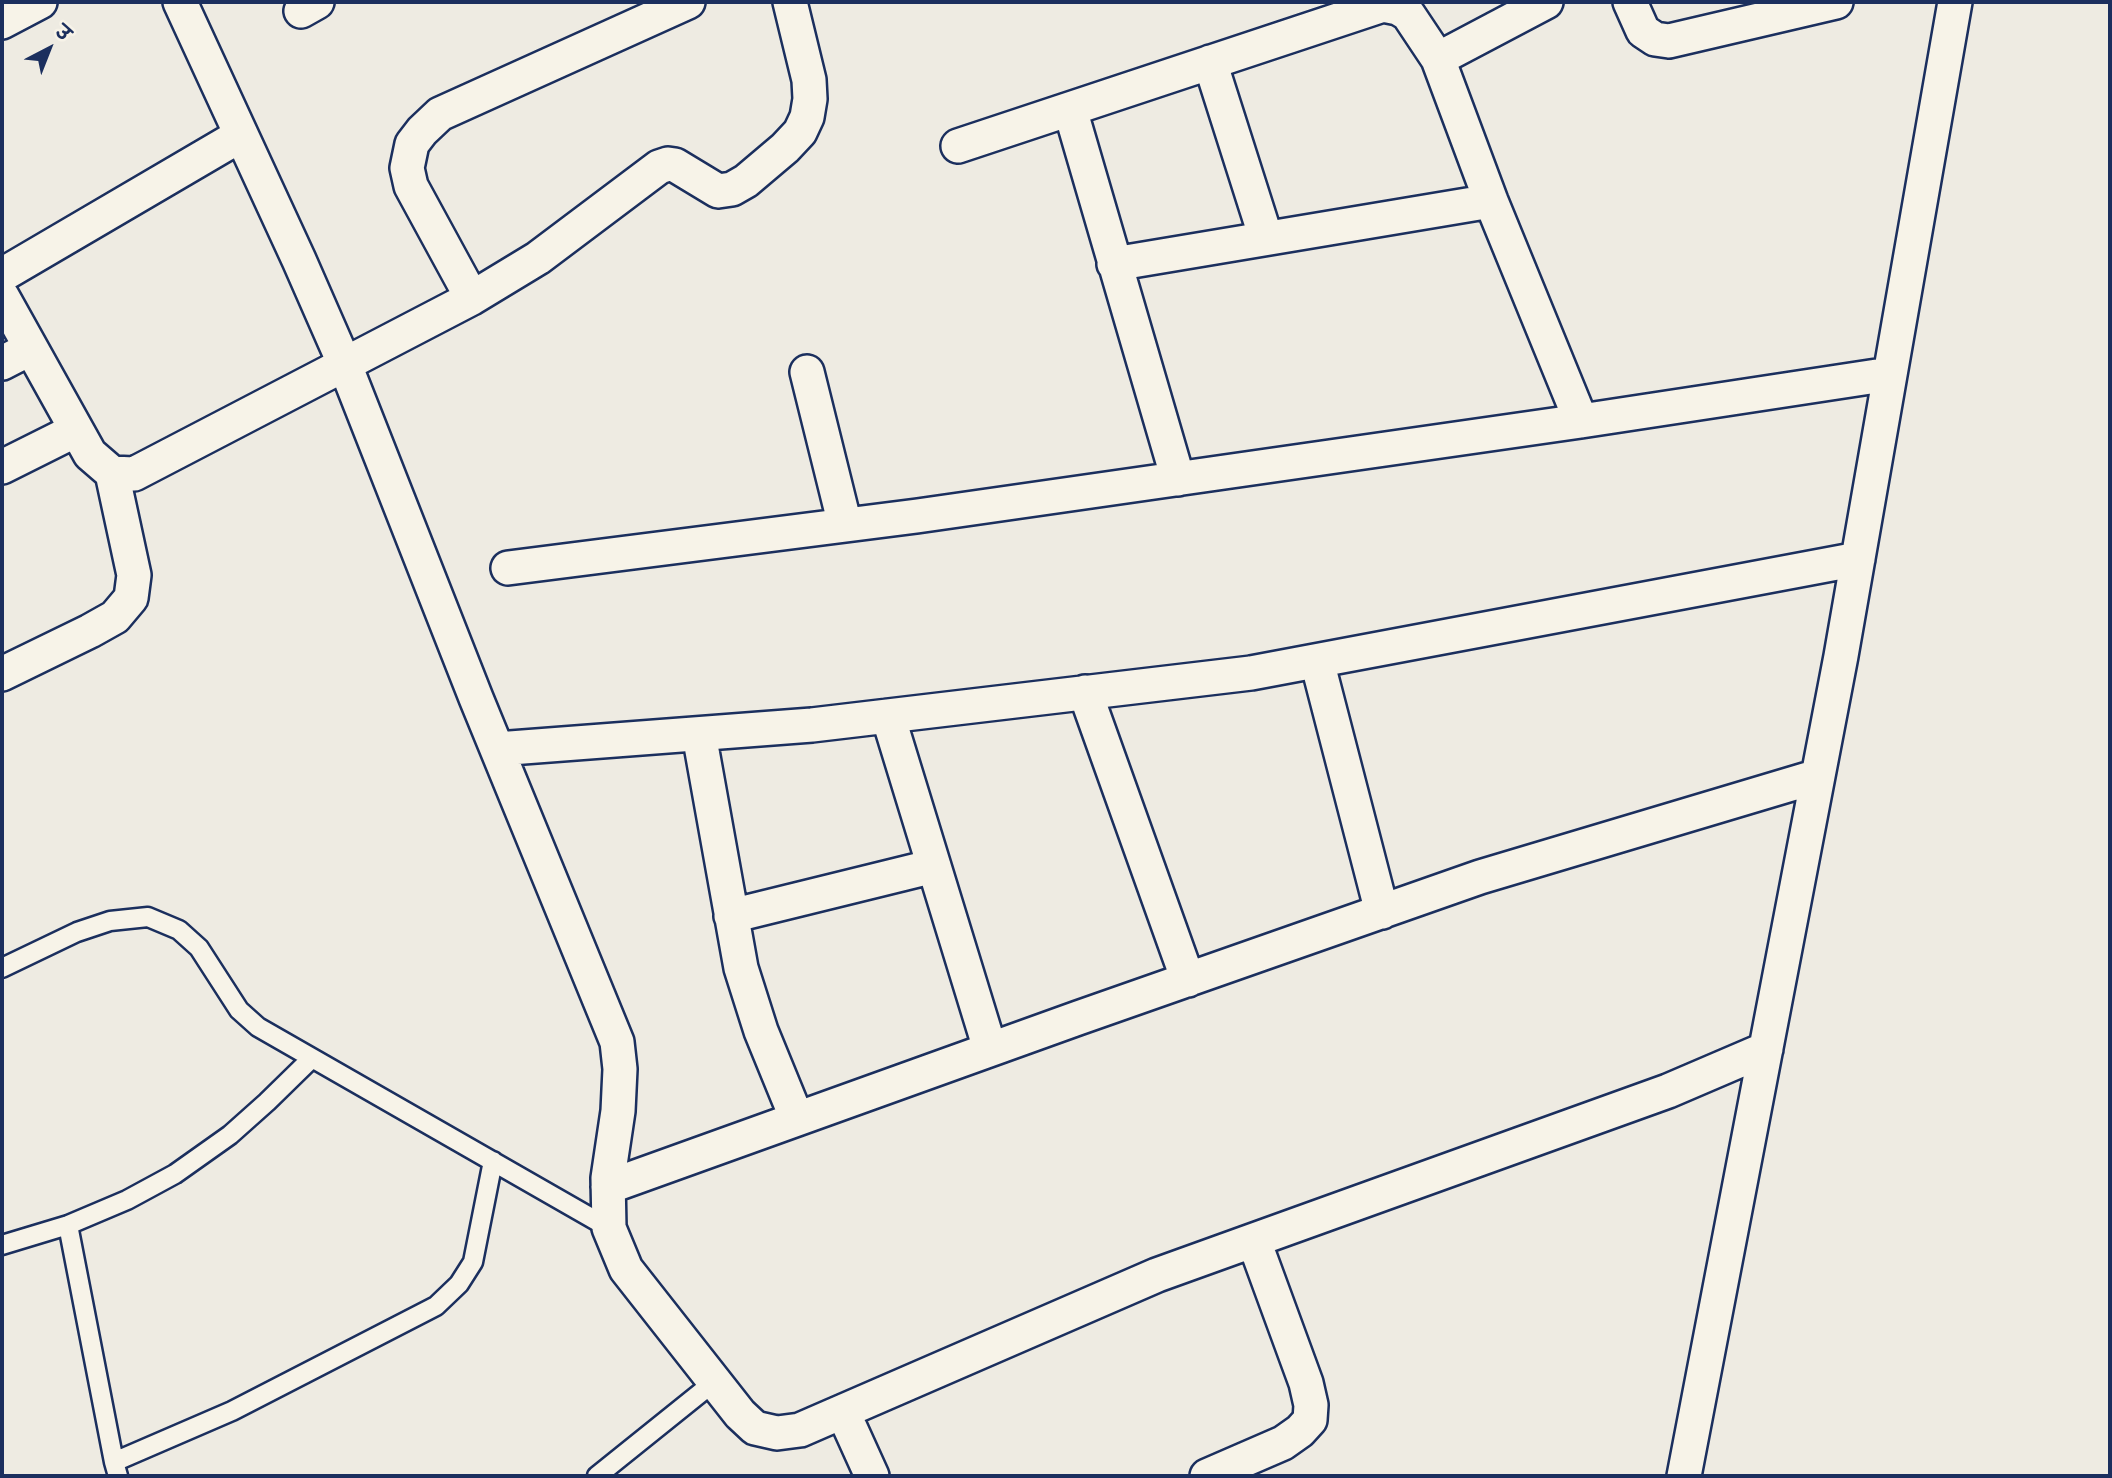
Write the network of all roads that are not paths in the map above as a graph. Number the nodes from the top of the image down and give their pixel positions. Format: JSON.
{"nodes":[{"id":1,"x":40,"y":2,"type":"edge"},
{"id":2,"x":180,"y":2,"type":"edge"},
{"id":3,"x":688,"y":2,"type":"edge"},
{"id":4,"x":790,"y":2,"type":"edge"},
{"id":5,"x":1546,"y":2,"type":"edge"},
{"id":6,"x":1630,"y":2,"type":"edge"},
{"id":7,"x":1836,"y":2,"type":"edge"},
{"id":8,"x":1955,"y":2,"type":"edge"},
{"id":9,"x":2,"y":22,"type":"edge"},
{"id":10,"x":1438,"y":59,"type":"junction"},
{"id":11,"x":1210,"y":62,"type":"junction"},
{"id":12,"x":1070,"y":109,"type":"junction"},
{"id":13,"x":242,"y":135,"type":"junction"},
{"id":14,"x":958,"y":146,"type":"dead end"},
{"id":15,"x":1491,"y":201,"type":"junction"},
{"id":16,"x":1266,"y":239,"type":"junction"},
{"id":17,"x":1114,"y":264,"type":"junction"},
{"id":18,"x":2,"y":275,"type":"edge"},
{"id":19,"x":2,"y":296,"type":"edge"},
{"id":20,"x":472,"y":298,"type":"junction"},
{"id":21,"x":31,"y":348,"type":"junction"},
{"id":22,"x":2,"y":363,"type":"edge"},
{"id":23,"x":345,"y":365,"type":"junction"},
{"id":24,"x":807,"y":372,"type":"dead end"},
{"id":25,"x":1890,"y":374,"type":"junction"},
{"id":26,"x":1581,"y":421,"type":"junction"},
{"id":27,"x":76,"y":430,"type":"junction"},
{"id":28,"x":2,"y":467,"type":"edge"},
{"id":29,"x":111,"y":472,"type":"junction"},
{"id":30,"x":1178,"y":479,"type":"junction"},
{"id":31,"x":845,"y":525,"type":"junction"},
{"id":32,"x":1858,"y":559,"type":"junction"},
{"id":33,"x":508,"y":568,"type":"dead end"},
{"id":34,"x":1317,"y":661,"type":"junction"},
{"id":35,"x":2,"y":674,"type":"edge"},
{"id":36,"x":1085,"y":692,"type":"junction"},
{"id":37,"x":888,"y":716,"type":"junction"},
{"id":38,"x":699,"y":734,"type":"junction"},
{"id":39,"x":497,"y":749,"type":"junction"},
{"id":40,"x":1818,"y":776,"type":"junction"},
{"id":41,"x":934,"y":866,"type":"junction"},
{"id":42,"x":1382,"y":912,"type":"junction"},
{"id":43,"x":731,"y":916,"type":"junction"},
{"id":44,"x":2,"y":968,"type":"edge"},
{"id":45,"x":1188,"y":980,"type":"junction"},
{"id":46,"x":990,"y":1049,"type":"junction"},
{"id":47,"x":1766,"y":1049,"type":"junction"},
{"id":48,"x":312,"y":1058,"type":"junction"},
{"id":49,"x":797,"y":1119,"type":"junction"},
{"id":50,"x":493,"y":1161,"type":"junction"},
{"id":51,"x":608,"y":1187,"type":"junction"},
{"id":52,"x":68,"y":1225,"type":"junction"},
{"id":53,"x":610,"y":1228,"type":"junction"},
{"id":54,"x":1254,"y":1241,"type":"junction"},
{"id":55,"x":2,"y":1245,"type":"edge"},
{"id":56,"x":714,"y":1382,"type":"junction"},
{"id":57,"x":843,"y":1412,"type":"junction"},
{"id":58,"x":116,"y":1469,"type":"edge"},
{"id":59,"x":597,"y":1476,"type":"edge"},
{"id":60,"x":872,"y":1476,"type":"edge"},
{"id":61,"x":1207,"y":1476,"type":"edge"},
{"id":62,"x":1684,"y":1476,"type":"edge"}],
"edges":[{"from":1,"to":9,"type":"street"},
{"from":2,"to":13,"type":"street"},
{"from":3,"to":20,"type":"street"},
{"from":4,"to":20,"type":"street"},
{"from":5,"to":10,"type":"street"},
{"from":6,"to":7,"type":"street"},
{"from":8,"to":25,"type":"street"},
{"from":10,"to":11,"type":"street"},
{"from":10,"to":15,"type":"street"},
{"from":11,"to":12,"type":"street"},
{"from":11,"to":16,"type":"street"},
{"from":12,"to":14,"type":"street"},
{"from":12,"to":17,"type":"street"},
{"from":13,"to":18,"type":"street"},
{"from":13,"to":23,"type":"street"},
{"from":15,"to":16,"type":"street"},
{"from":15,"to":26,"type":"street"},
{"from":16,"to":17,"type":"street"},
{"from":17,"to":30,"type":"street"},
{"from":19,"to":21,"type":"street"},
{"from":20,"to":23,"type":"street"},
{"from":21,"to":22,"type":"street"},
{"from":21,"to":27,"type":"street"},
{"from":23,"to":29,"type":"street"},
{"from":23,"to":39,"type":"street"},
{"from":24,"to":31,"type":"street"},
{"from":25,"to":26,"type":"street"},
{"from":25,"to":32,"type":"street"},
{"from":26,"to":30,"type":"street"},
{"from":27,"to":28,"type":"street"},
{"from":27,"to":29,"type":"street"},
{"from":29,"to":35,"type":"street"},
{"from":30,"to":31,"type":"street"},
{"from":31,"to":33,"type":"street"},
{"from":32,"to":34,"type":"street"},
{"from":32,"to":40,"type":"street"},
{"from":34,"to":36,"type":"street"},
{"from":34,"to":42,"type":"street"},
{"from":36,"to":37,"type":"street"},
{"from":36,"to":45,"type":"street"},
{"from":37,"to":38,"type":"street"},
{"from":37,"to":41,"type":"street"},
{"from":38,"to":39,"type":"street"},
{"from":38,"to":43,"type":"street"},
{"from":39,"to":51,"type":"street"},
{"from":40,"to":42,"type":"street"},
{"from":40,"to":47,"type":"street"},
{"from":41,"to":43,"type":"street"},
{"from":41,"to":46,"type":"street"},
{"from":42,"to":45,"type":"street"},
{"from":43,"to":49,"type":"street"},
{"from":44,"to":48,"type":"lane"},
{"from":45,"to":46,"type":"street"},
{"from":46,"to":49,"type":"street"},
{"from":47,"to":54,"type":"street"},
{"from":47,"to":62,"type":"street"},
{"from":48,"to":50,"type":"lane"},
{"from":48,"to":52,"type":"lane"},
{"from":49,"to":51,"type":"street"},
{"from":50,"to":53,"type":"lane"},
{"from":50,"to":58,"type":"lane"},
{"from":51,"to":53,"type":"street"},
{"from":52,"to":55,"type":"lane"},
{"from":52,"to":58,"type":"lane"},
{"from":53,"to":56,"type":"street"},
{"from":54,"to":57,"type":"street"},
{"from":54,"to":61,"type":"street"},
{"from":56,"to":57,"type":"street"},
{"from":56,"to":59,"type":"lane"},
{"from":57,"to":60,"type":"street"}]}
